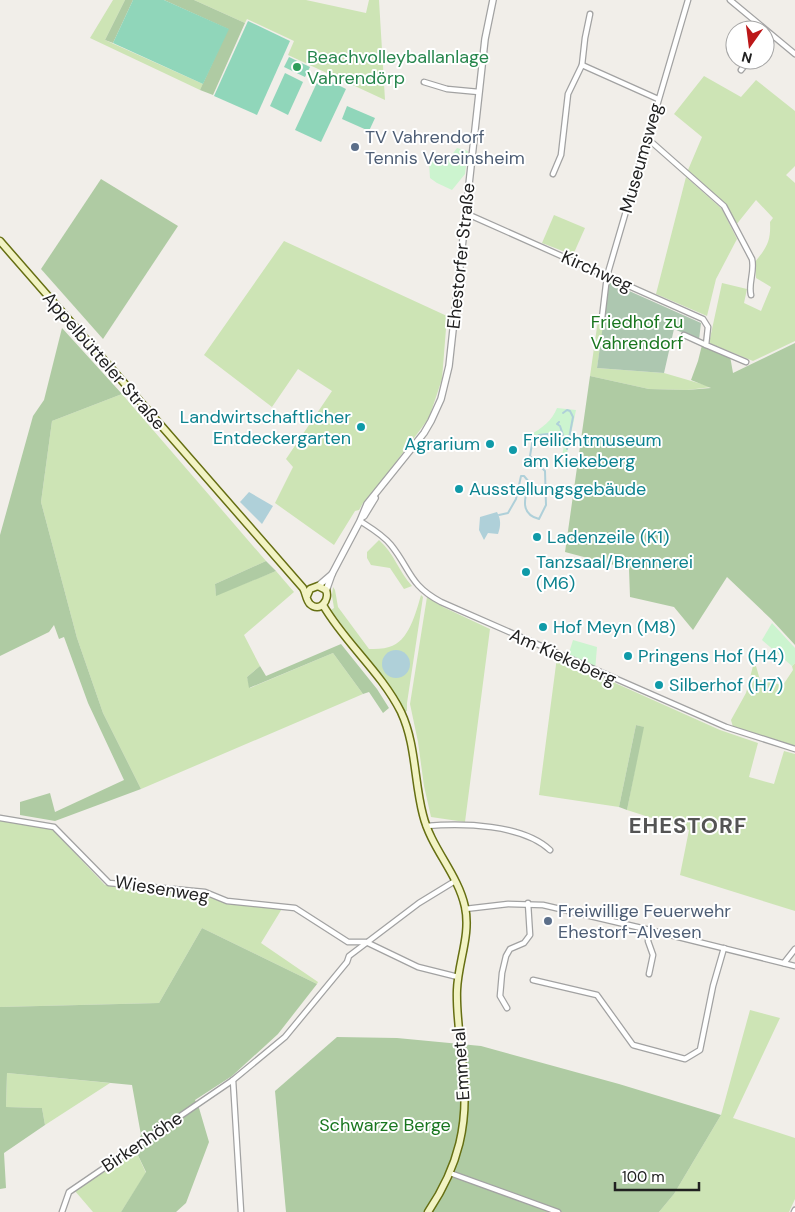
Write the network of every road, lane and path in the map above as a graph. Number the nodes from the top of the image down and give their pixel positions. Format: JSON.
{"nodes":[{"id":1,"x":493,"y":0,"type":"edge"},
{"id":2,"x":688,"y":0,"type":"edge"},
{"id":3,"x":730,"y":0,"type":"edge"},
{"id":4,"x":590,"y":14,"type":"dead end"},
{"id":5,"x":754,"y":20,"type":"edge"},
{"id":6,"x":775,"y":37,"type":"edge"},
{"id":7,"x":795,"y":54,"type":"edge"},
{"id":8,"x":582,"y":65,"type":"junction"},
{"id":9,"x":424,"y":82,"type":"dead end"},
{"id":10,"x":479,"y":92,"type":"junction"},
{"id":11,"x":658,"y":99,"type":"junction"},
{"id":12,"x":647,"y":138,"type":"junction"},
{"id":13,"x":553,"y":174,"type":"dead end"},
{"id":14,"x":465,"y":214,"type":"junction"},
{"id":15,"x":1,"y":241,"type":"edge"},
{"id":16,"x":607,"y":276,"type":"junction"},
{"id":17,"x":751,"y":294,"type":"dead end"},
{"id":18,"x":602,"y":318,"type":"dead end"},
{"id":19,"x":684,"y":336,"type":"dead end"},
{"id":20,"x":706,"y":345,"type":"junction"},
{"id":21,"x":746,"y":362,"type":"dead end"},
{"id":22,"x":360,"y":521,"type":"junction"},
{"id":23,"x":285,"y":569,"type":"junction"},
{"id":24,"x":332,"y":574,"type":"junction"},
{"id":25,"x":316,"y":586,"type":"junction"},
{"id":26,"x":326,"y":591,"type":"junction"},
{"id":27,"x":307,"y":596,"type":"junction"},
{"id":28,"x":323,"y":605,"type":"junction"},
{"id":29,"x":795,"y":749,"type":"edge"},
{"id":30,"x":0,"y":818,"type":"edge"},
{"id":31,"x":426,"y":826,"type":"junction"},
{"id":32,"x":550,"y":850,"type":"dead end"},
{"id":33,"x":455,"y":881,"type":"junction"},
{"id":34,"x":528,"y":904,"type":"junction"},
{"id":35,"x":465,"y":909,"type":"junction"},
{"id":36,"x":650,"y":930,"type":"junction"},
{"id":37,"x":366,"y":942,"type":"junction"},
{"id":38,"x":724,"y":948,"type":"junction"},
{"id":39,"x":795,"y":949,"type":"edge"},
{"id":40,"x":784,"y":963,"type":"junction"},
{"id":41,"x":795,"y":966,"type":"edge"},
{"id":42,"x":649,"y":974,"type":"dead end"},
{"id":43,"x":458,"y":977,"type":"junction"},
{"id":44,"x":533,"y":980,"type":"dead end"},
{"id":45,"x":507,"y":1008,"type":"dead end"},
{"id":46,"x":233,"y":1080,"type":"junction"},
{"id":47,"x":450,"y":1173,"type":"junction"},
{"id":48,"x":62,"y":1212,"type":"edge"},
{"id":49,"x":241,"y":1212,"type":"edge"},
{"id":50,"x":428,"y":1212,"type":"edge"},
{"id":51,"x":558,"y":1212,"type":"edge"}],
"edges":[{"from":1,"to":10,"type":"street","name":"Ehestorfer Straße"},
{"from":2,"to":11,"type":"street","name":"Museumsweg"},
{"from":3,"to":5,"type":"street"},
{"from":4,"to":8,"type":"street"},
{"from":6,"to":7,"type":"street"},
{"from":8,"to":11,"type":"street"},
{"from":8,"to":13,"type":"street"},
{"from":9,"to":10,"type":"street"},
{"from":10,"to":14,"type":"street","name":"Ehestorfer Straße"},
{"from":11,"to":12,"type":"street","name":"Museumsweg"},
{"from":12,"to":16,"type":"street","name":"Museumsweg"},
{"from":12,"to":17,"type":"street"},
{"from":14,"to":16,"type":"street","name":"Kirchweg"},
{"from":14,"to":22,"type":"street","name":"Ehestorfer Straße"},
{"from":15,"to":23,"type":"main road","name":"Appelbütteler Straße"},
{"from":16,"to":18,"type":"street","name":"Museumsweg"},
{"from":16,"to":20,"type":"street","name":"Kirchweg"},
{"from":19,"to":20,"type":"street"},
{"from":20,"to":21,"type":"street"},
{"from":22,"to":24,"type":"street","name":"Ehestorfer Straße"},
{"from":22,"to":29,"type":"street","name":"Am Kiekeberg"},
{"from":23,"to":25,"type":"main road","name":"Appelbütteler Straße"},
{"from":23,"to":27,"type":"main road","name":"Appelbütteler Straße"},
{"from":24,"to":25,"type":"street","name":"Ehestorfer Straße"},
{"from":24,"to":26,"type":"street","name":"Ehestorfer Straße"},
{"from":25,"to":26,"type":"main road"},
{"from":25,"to":27,"type":"main road"},
{"from":26,"to":28,"type":"main road"},
{"from":27,"to":28,"type":"main road"},
{"from":28,"to":31,"type":"main road"},
{"from":30,"to":37,"type":"street","name":"Wiesenweg"},
{"from":31,"to":32,"type":"street"},
{"from":31,"to":33,"type":"main road"},
{"from":33,"to":35,"type":"main road"},
{"from":33,"to":37,"type":"street","name":"Birkenhöhe"},
{"from":34,"to":35,"type":"street"},
{"from":34,"to":36,"type":"street"},
{"from":34,"to":45,"type":"street"},
{"from":35,"to":43,"type":"main road","name":"Emmetal"},
{"from":36,"to":38,"type":"street"},
{"from":36,"to":42,"type":"street"},
{"from":37,"to":43,"type":"street","name":"Wiesenweg"},
{"from":37,"to":46,"type":"street","name":"Birkenhöhe"},
{"from":38,"to":40,"type":"street"},
{"from":38,"to":44,"type":"street"},
{"from":39,"to":40,"type":"street"},
{"from":40,"to":41,"type":"street"},
{"from":43,"to":47,"type":"main road","name":"Emmetal"},
{"from":46,"to":48,"type":"street","name":"Birkenhöhe"},
{"from":46,"to":49,"type":"street"},
{"from":47,"to":50,"type":"main road","name":"Emmetal"},
{"from":47,"to":51,"type":"street"}]}
